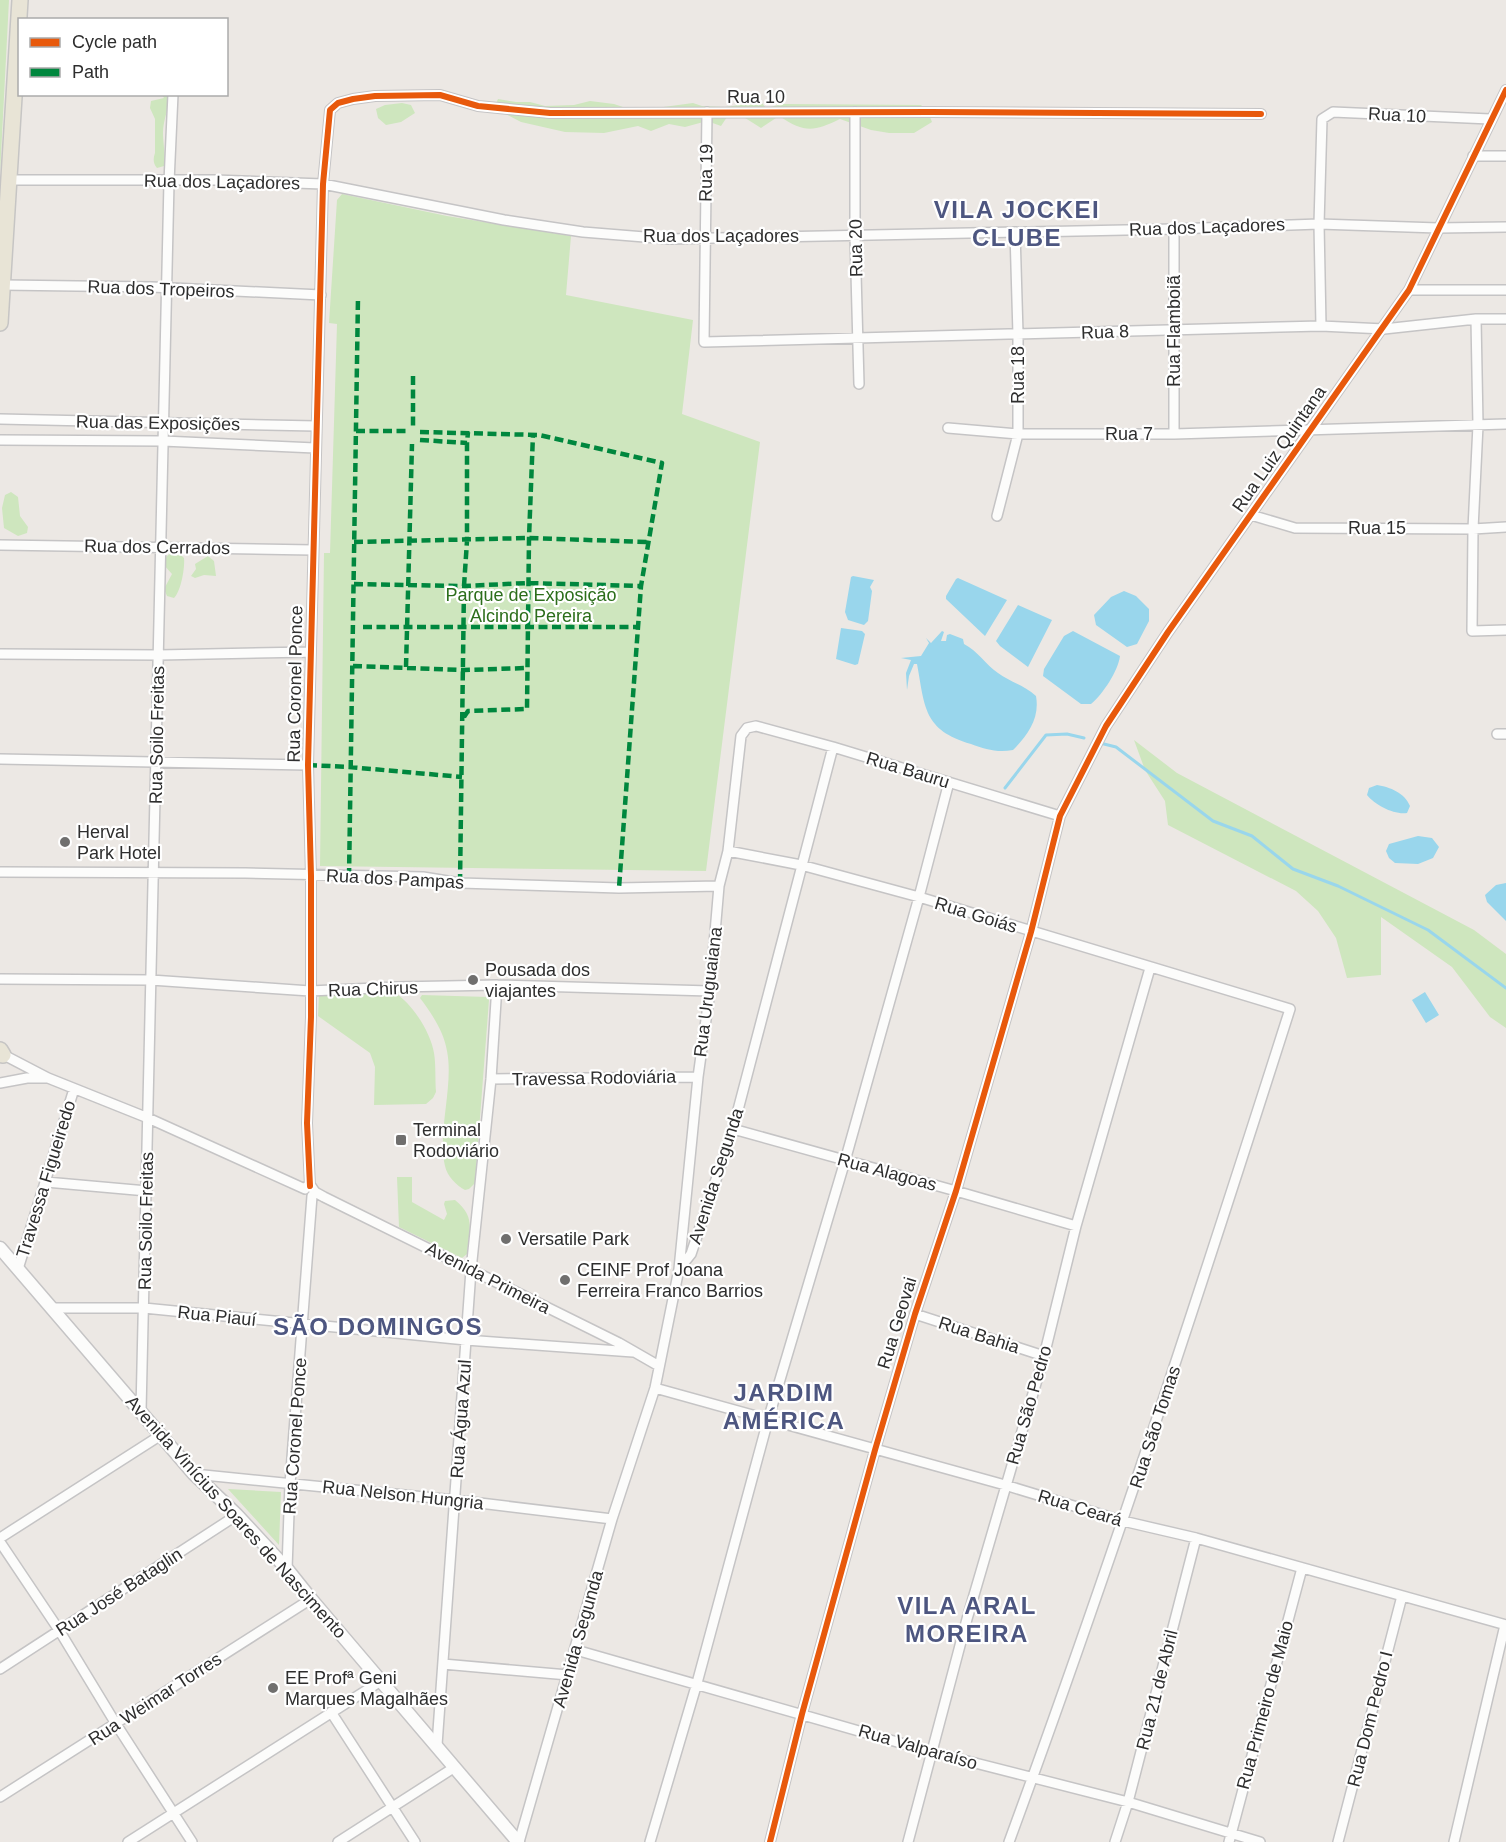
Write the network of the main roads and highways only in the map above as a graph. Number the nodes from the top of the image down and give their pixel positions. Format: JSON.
{"nodes":[{"id":1,"x":20,"y":0,"type":"edge"},
{"id":2,"x":18,"y":18,"type":"edge"},
{"id":3,"x":18,"y":24,"type":"edge"},
{"id":4,"x":5,"y":180,"type":"edge"},
{"id":5,"x":0,"y":323,"type":"edge"}],
"edges":[{"from":1,"to":2,"type":"main road"},
{"from":3,"to":4,"type":"main road"},
{"from":4,"to":5,"type":"main road"}]}
